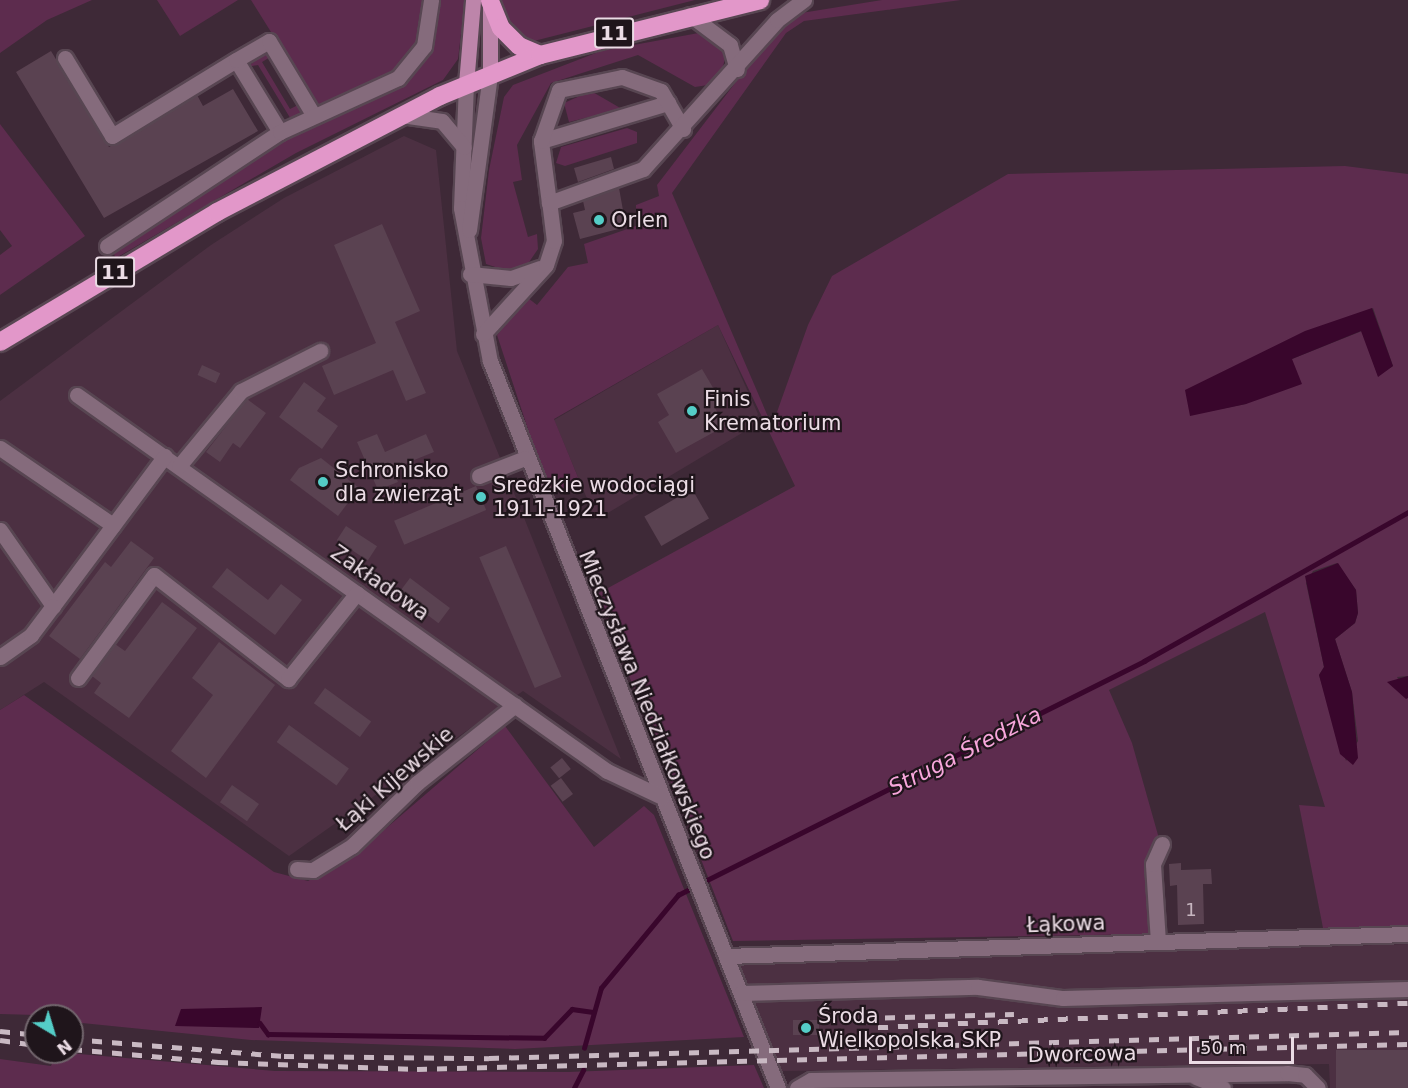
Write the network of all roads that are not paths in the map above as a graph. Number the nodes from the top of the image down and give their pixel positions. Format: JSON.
{"nodes":[{"id":1,"x":431,"y":0,"type":"edge"},
{"id":2,"x":484,"y":0,"type":"edge"},
{"id":3,"x":760,"y":0,"type":"edge"},
{"id":4,"x":804,"y":0,"type":"edge"},
{"id":5,"x":690,"y":15,"type":"junction"},
{"id":6,"x":540,"y":55,"type":"junction"},
{"id":7,"x":65,"y":58,"type":"dead end"},
{"id":8,"x":236,"y":60,"type":"junction"},
{"id":9,"x":737,"y":69,"type":"junction"},
{"id":10,"x":490,"y":74,"type":"junction"},
{"id":11,"x":466,"y":84,"type":"junction"},
{"id":12,"x":668,"y":103,"type":"junction"},
{"id":13,"x":400,"y":115,"type":"junction"},
{"id":14,"x":314,"y":116,"type":"junction"},
{"id":15,"x":683,"y":129,"type":"junction"},
{"id":16,"x":280,"y":132,"type":"junction"},
{"id":17,"x":542,"y":141,"type":"junction"},
{"id":18,"x":464,"y":147,"type":"junction"},
{"id":19,"x":549,"y":202,"type":"junction"},
{"id":20,"x":107,"y":246,"type":"dead end"},
{"id":21,"x":466,"y":248,"type":"junction"},
{"id":22,"x":546,"y":265,"type":"junction"},
{"id":23,"x":470,"y":274,"type":"junction"},
{"id":24,"x":483,"y":334,"type":"junction"},
{"id":25,"x":0,"y":342,"type":"edge"},
{"id":26,"x":320,"y":351,"type":"dead end"},
{"id":27,"x":77,"y":395,"type":"dead end"},
{"id":28,"x":0,"y":448,"type":"edge"},
{"id":29,"x":165,"y":456,"type":"junction"},
{"id":30,"x":525,"y":458,"type":"junction"},
{"id":31,"x":179,"y":466,"type":"junction"},
{"id":32,"x":479,"y":476,"type":"dead end"},
{"id":33,"x":113,"y":525,"type":"junction"},
{"id":34,"x":0,"y":530,"type":"edge"},
{"id":35,"x":357,"y":593,"type":"junction"},
{"id":36,"x":53,"y":606,"type":"junction"},
{"id":37,"x":0,"y":657,"type":"edge"},
{"id":38,"x":78,"y":678,"type":"dead end"},
{"id":39,"x":515,"y":705,"type":"junction"},
{"id":40,"x":662,"y":797,"type":"junction"},
{"id":41,"x":1162,"y":844,"type":"dead end"},
{"id":42,"x":297,"y":869,"type":"dead end"},
{"id":43,"x":1408,"y":934,"type":"edge"},
{"id":44,"x":1158,"y":942,"type":"junction"},
{"id":45,"x":726,"y":956,"type":"junction"},
{"id":46,"x":1408,"y":989,"type":"edge"},
{"id":47,"x":741,"y":993,"type":"junction"},
{"id":48,"x":1191,"y":1074,"type":"junction"},
{"id":49,"x":778,"y":1088,"type":"edge"},
{"id":50,"x":797,"y":1088,"type":"edge"},
{"id":51,"x":1223,"y":1088,"type":"edge"},
{"id":52,"x":1318,"y":1088,"type":"edge"}],
"edges":[{"from":1,"to":14,"type":"street"},
{"from":2,"to":6,"type":"highway"},
{"from":2,"to":10,"type":"main road"},
{"from":2,"to":11,"type":"main road"},
{"from":3,"to":5,"type":"highway","number":"11"},
{"from":4,"to":9,"type":"street"},
{"from":5,"to":6,"type":"highway","number":"11"},
{"from":5,"to":9,"type":"street"},
{"from":6,"to":10,"type":"highway","number":"11"},
{"from":7,"to":8,"type":"street"},
{"from":8,"to":14,"type":"street"},
{"from":8,"to":16,"type":"street"},
{"from":9,"to":15,"type":"street"},
{"from":10,"to":11,"type":"highway","number":"11"},
{"from":10,"to":21,"type":"street","name":"Mieczysława Niedziałkowskiego"},
{"from":11,"to":13,"type":"highway","number":"11"},
{"from":11,"to":18,"type":"street","name":"Mieczysława Niedziałkowskiego"},
{"from":12,"to":15,"type":"street"},
{"from":12,"to":17,"type":"street"},
{"from":12,"to":17,"type":"street"},
{"from":13,"to":18,"type":"street"},
{"from":13,"to":25,"type":"highway","number":"11"},
{"from":14,"to":16,"type":"street"},
{"from":15,"to":19,"type":"street"},
{"from":16,"to":20,"type":"street"},
{"from":17,"to":19,"type":"street"},
{"from":18,"to":21,"type":"street","name":"Mieczysława Niedziałkowskiego"},
{"from":19,"to":22,"type":"street"},
{"from":21,"to":23,"type":"street","name":"Mieczysława Niedziałkowskiego"},
{"from":22,"to":23,"type":"street"},
{"from":22,"to":24,"type":"street"},
{"from":23,"to":24,"type":"street","name":"Mieczysława Niedziałkowskiego"},
{"from":24,"to":30,"type":"street","name":"Mieczysława Niedziałkowskiego"},
{"from":26,"to":31,"type":"street"},
{"from":27,"to":29,"type":"street","name":"Zakładowa"},
{"from":28,"to":33,"type":"street"},
{"from":29,"to":31,"type":"street","name":"Zakładowa"},
{"from":29,"to":33,"type":"street"},
{"from":30,"to":32,"type":"street"},
{"from":30,"to":40,"type":"street","name":"Mieczysława Niedziałkowskiego"},
{"from":31,"to":35,"type":"street","name":"Zakładowa"},
{"from":33,"to":36,"type":"street"},
{"from":34,"to":36,"type":"street"},
{"from":35,"to":38,"type":"street"},
{"from":35,"to":39,"type":"street","name":"Zakładowa"},
{"from":36,"to":37,"type":"street"},
{"from":39,"to":40,"type":"street","name":"Zakładowa"},
{"from":39,"to":42,"type":"street","name":"Łąki Kijewskie"},
{"from":40,"to":45,"type":"street","name":"Mieczysława Niedziałkowskiego"},
{"from":41,"to":44,"type":"street"},
{"from":43,"to":44,"type":"street","name":"Łąkowa"},
{"from":44,"to":45,"type":"street","name":"Łąkowa"},
{"from":45,"to":47,"type":"street"},
{"from":46,"to":47,"type":"street"},
{"from":47,"to":49,"type":"street"},
{"from":48,"to":50,"type":"street","name":"Dworcowa"},
{"from":48,"to":51,"type":"street","name":"Dworcowa"},
{"from":48,"to":52,"type":"street","name":"Dworcowa"}]}
